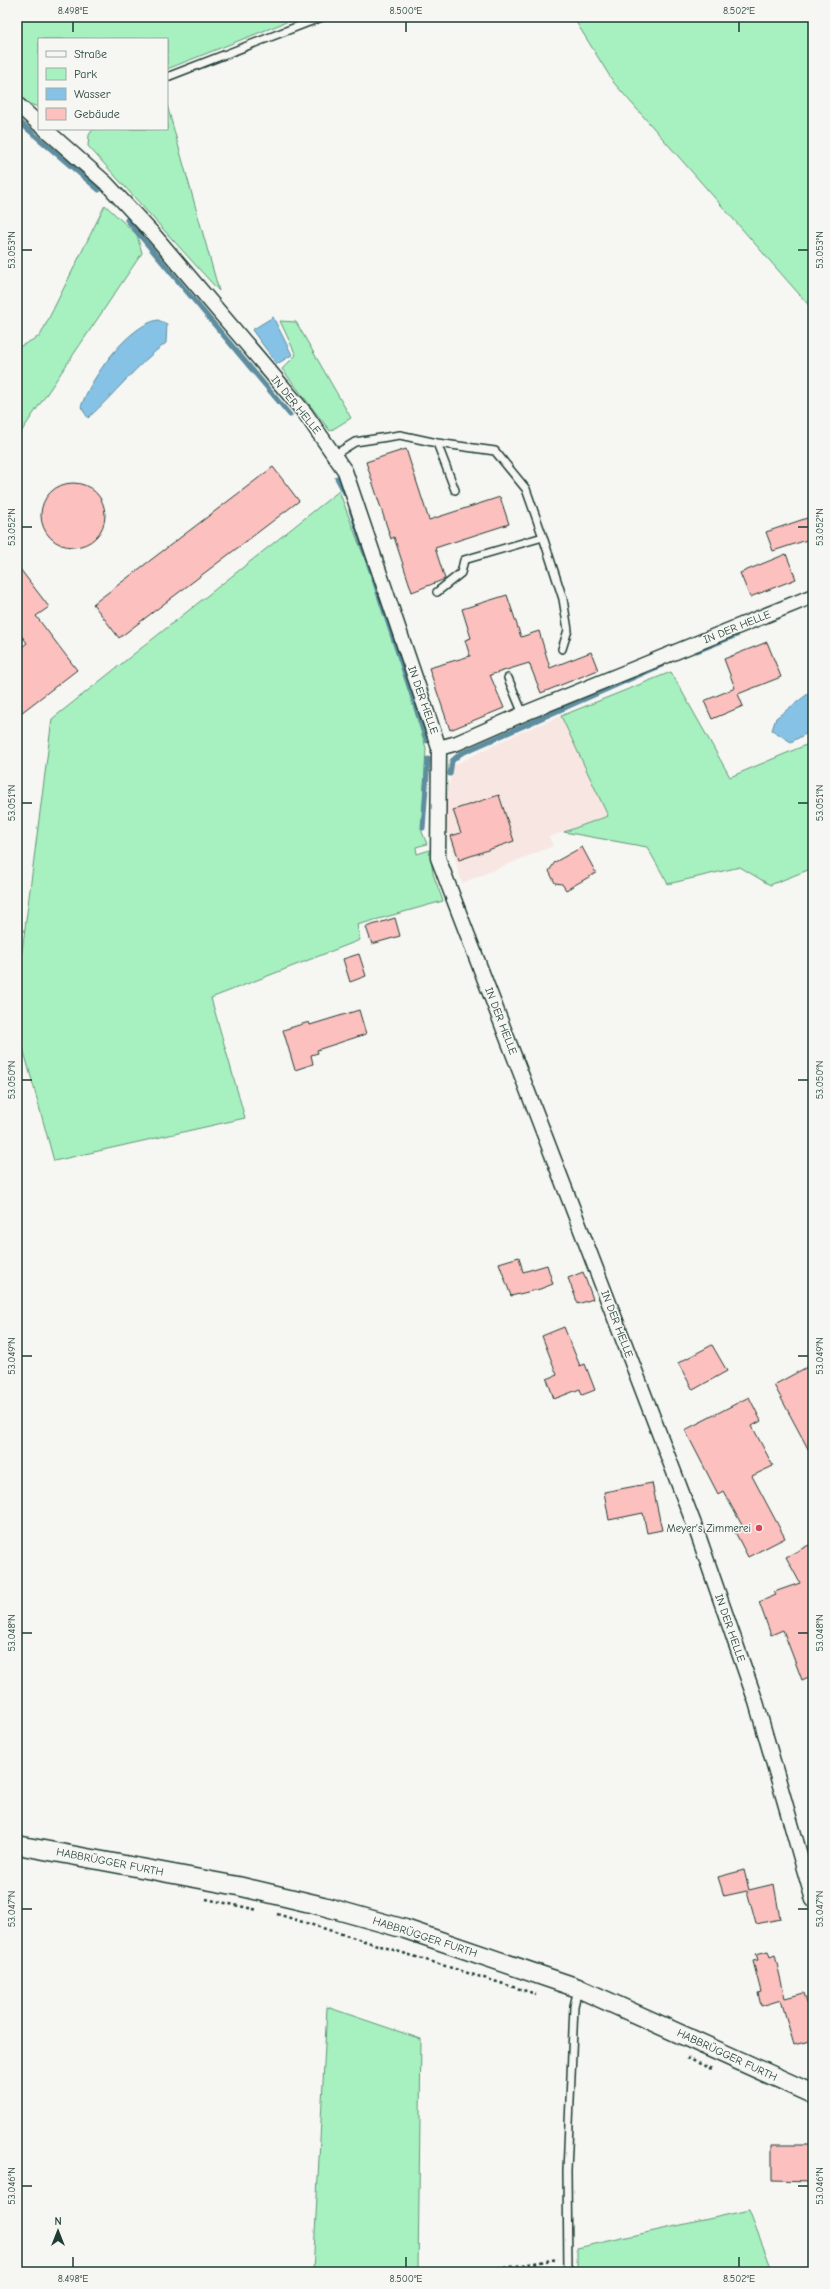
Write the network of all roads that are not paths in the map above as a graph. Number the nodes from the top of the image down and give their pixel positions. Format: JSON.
{"nodes":[{"id":1,"x":322,"y":17,"type":"edge"},
{"id":2,"x":168,"y":77,"type":"edge"},
{"id":3,"x":17,"y":104,"type":"edge"},
{"id":4,"x":38,"y":123,"type":"edge"},
{"id":5,"x":52,"y":131,"type":"edge"},
{"id":6,"x":437,"y":443,"type":"junction"},
{"id":7,"x":334,"y":455,"type":"junction"},
{"id":8,"x":455,"y":490,"type":"dead end"},
{"id":9,"x":543,"y":537,"type":"junction"},
{"id":10,"x":437,"y":592,"type":"dead end"},
{"id":11,"x":813,"y":596,"type":"edge"},
{"id":12,"x":562,"y":649,"type":"dead end"},
{"id":13,"x":508,"y":678,"type":"dead end"},
{"id":14,"x":523,"y":714,"type":"junction"},
{"id":15,"x":439,"y":748,"type":"junction"},
{"id":16,"x":17,"y":1845,"type":"edge"},
{"id":17,"x":813,"y":1900,"type":"edge"},
{"id":18,"x":578,"y":1988,"type":"junction"},
{"id":19,"x":813,"y":2094,"type":"edge"},
{"id":20,"x":568,"y":2272,"type":"edge"}],
"edges":[{"from":1,"to":2,"type":"lane"},
{"from":3,"to":4,"type":"street"},
{"from":5,"to":7,"type":"street","name":"IN DER HELLE"},
{"from":6,"to":7,"type":"lane"},
{"from":6,"to":8,"type":"lane"},
{"from":6,"to":9,"type":"lane"},
{"from":7,"to":15,"type":"street","name":"IN DER HELLE"},
{"from":9,"to":10,"type":"lane"},
{"from":9,"to":12,"type":"lane"},
{"from":11,"to":14,"type":"street","name":"IN DER HELLE"},
{"from":13,"to":14,"type":"lane"},
{"from":14,"to":15,"type":"street","name":"IN DER HELLE"},
{"from":15,"to":17,"type":"street","name":"IN DER HELLE"},
{"from":16,"to":18,"type":"street","name":"HABBRÜGGER FURTH"},
{"from":18,"to":19,"type":"street","name":"HABBRÜGGER FURTH"},
{"from":18,"to":20,"type":"lane"}]}
